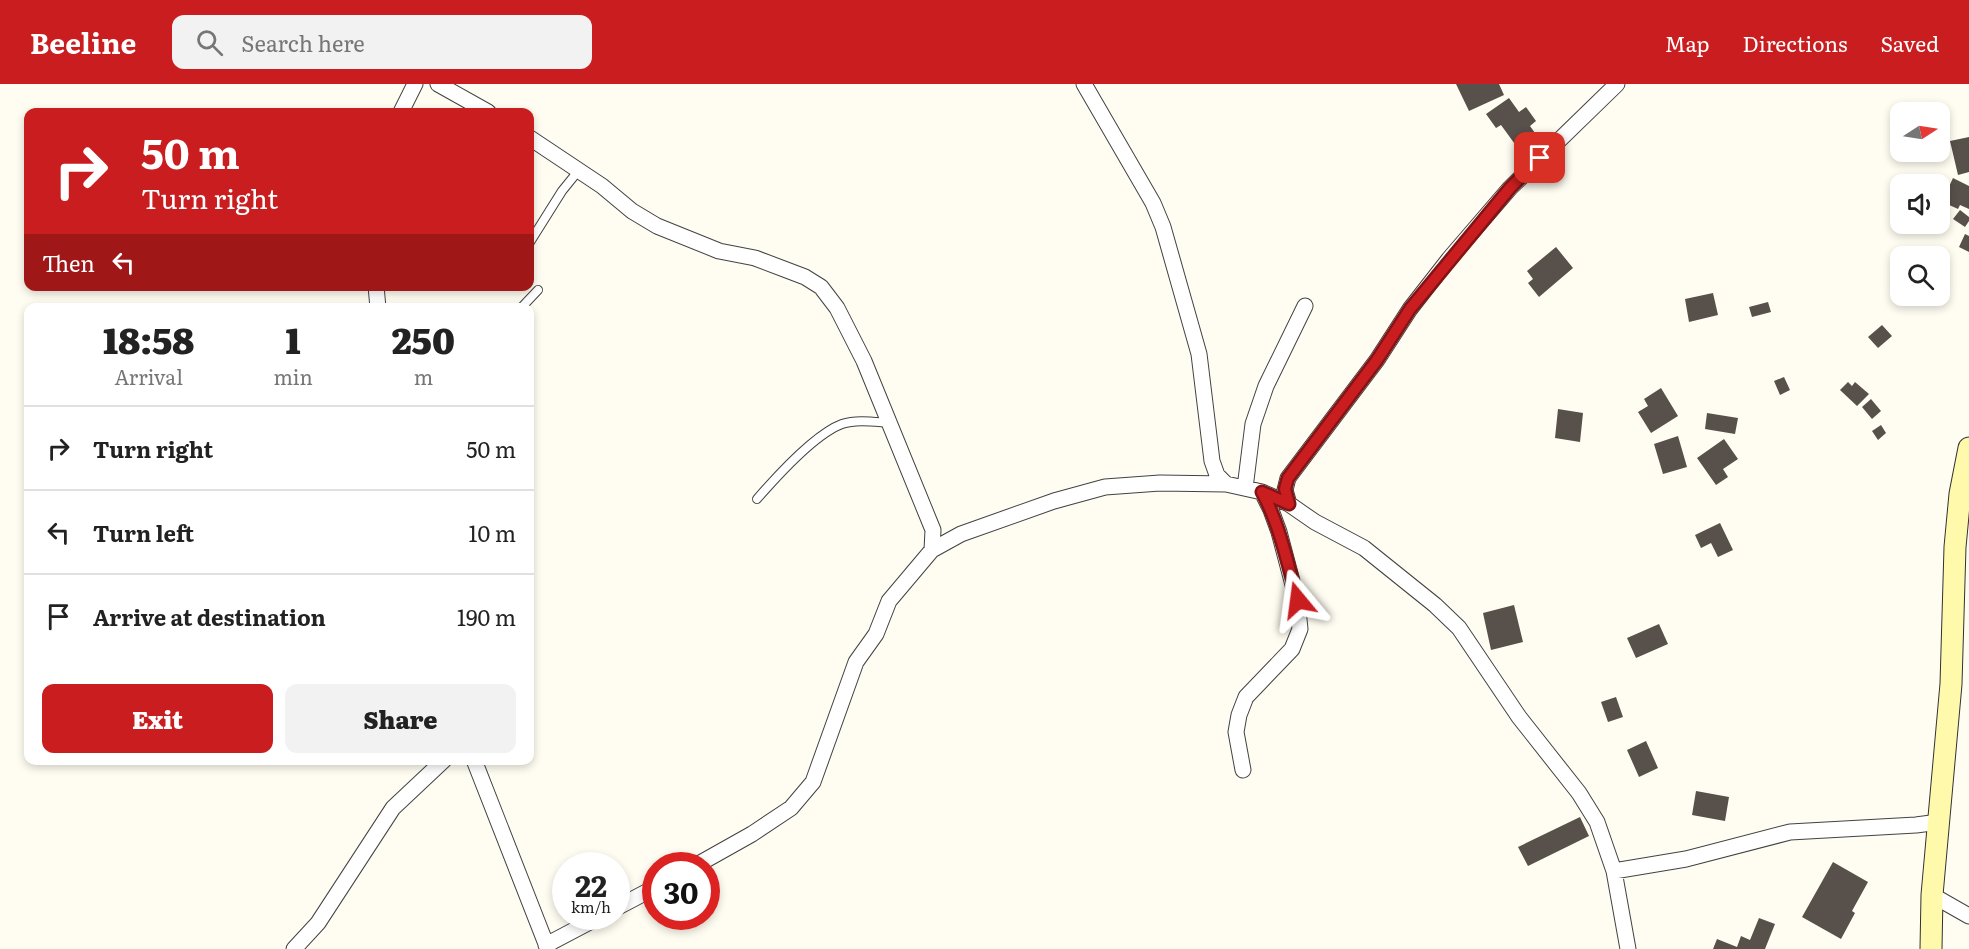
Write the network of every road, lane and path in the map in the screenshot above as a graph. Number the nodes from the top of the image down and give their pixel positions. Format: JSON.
{"nodes":[{"id":1,"x":415,"y":84,"type":"edge"},
{"id":2,"x":438,"y":84,"type":"edge"},
{"id":3,"x":1084,"y":84,"type":"edge"},
{"id":4,"x":1617,"y":84,"type":"edge"},
{"id":5,"x":403,"y":108,"type":"edge"},
{"id":6,"x":481,"y":108,"type":"edge"},
{"id":7,"x":534,"y":141,"type":"edge"},
{"id":8,"x":579,"y":170,"type":"junction"},
{"id":9,"x":534,"y":236,"type":"edge"},
{"id":10,"x":538,"y":290,"type":"dead end"},
{"id":11,"x":526,"y":303,"type":"edge"},
{"id":12,"x":1305,"y":306,"type":"dead end"},
{"id":13,"x":890,"y":423,"type":"junction"},
{"id":14,"x":1969,"y":448,"type":"edge"},
{"id":15,"x":1226,"y":484,"type":"junction"},
{"id":16,"x":1245,"y":488,"type":"junction"},
{"id":17,"x":1262,"y":492,"type":"junction"},
{"id":18,"x":757,"y":499,"type":"dead end"},
{"id":19,"x":1289,"y":504,"type":"junction"},
{"id":20,"x":932,"y":550,"type":"junction"},
{"id":21,"x":439,"y":765,"type":"edge"},
{"id":22,"x":476,"y":765,"type":"edge"},
{"id":23,"x":1243,"y":770,"type":"dead end"},
{"id":24,"x":1939,"y":822,"type":"junction"},
{"id":25,"x":720,"y":852,"type":"edge"},
{"id":26,"x":1614,"y":871,"type":"junction"},
{"id":27,"x":1932,"y":895,"type":"junction"},
{"id":28,"x":1969,"y":916,"type":"edge"},
{"id":29,"x":1930,"y":920,"type":"junction"},
{"id":30,"x":577,"y":930,"type":"edge"},
{"id":31,"x":547,"y":947,"type":"edge"},
{"id":32,"x":294,"y":949,"type":"edge"},
{"id":33,"x":1628,"y":949,"type":"edge"},
{"id":34,"x":1924,"y":949,"type":"edge"},
{"id":35,"x":1931,"y":949,"type":"edge"}],
"edges":[{"from":1,"to":5,"type":"street"},
{"from":2,"to":6,"type":"street"},
{"from":3,"to":15,"type":"street"},
{"from":4,"to":19,"type":"street"},
{"from":7,"to":8,"type":"street"},
{"from":8,"to":9,"type":"lane"},
{"from":8,"to":13,"type":"street"},
{"from":10,"to":11,"type":"lane"},
{"from":12,"to":16,"type":"street"},
{"from":13,"to":18,"type":"lane"},
{"from":13,"to":20,"type":"street"},
{"from":14,"to":24,"type":"main road"},
{"from":15,"to":16,"type":"street"},
{"from":15,"to":20,"type":"street"},
{"from":16,"to":17,"type":"street"},
{"from":17,"to":19,"type":"street"},
{"from":17,"to":23,"type":"street"},
{"from":19,"to":26,"type":"street"},
{"from":20,"to":25,"type":"street"},
{"from":21,"to":32,"type":"street"},
{"from":22,"to":31,"type":"street"},
{"from":24,"to":26,"type":"street"},
{"from":24,"to":27,"type":"main road"},
{"from":26,"to":33,"type":"street"},
{"from":27,"to":28,"type":"street"},
{"from":27,"to":29,"type":"main road"},
{"from":29,"to":34,"type":"main road"},
{"from":29,"to":35,"type":"main road"},
{"from":30,"to":31,"type":"street"}]}
